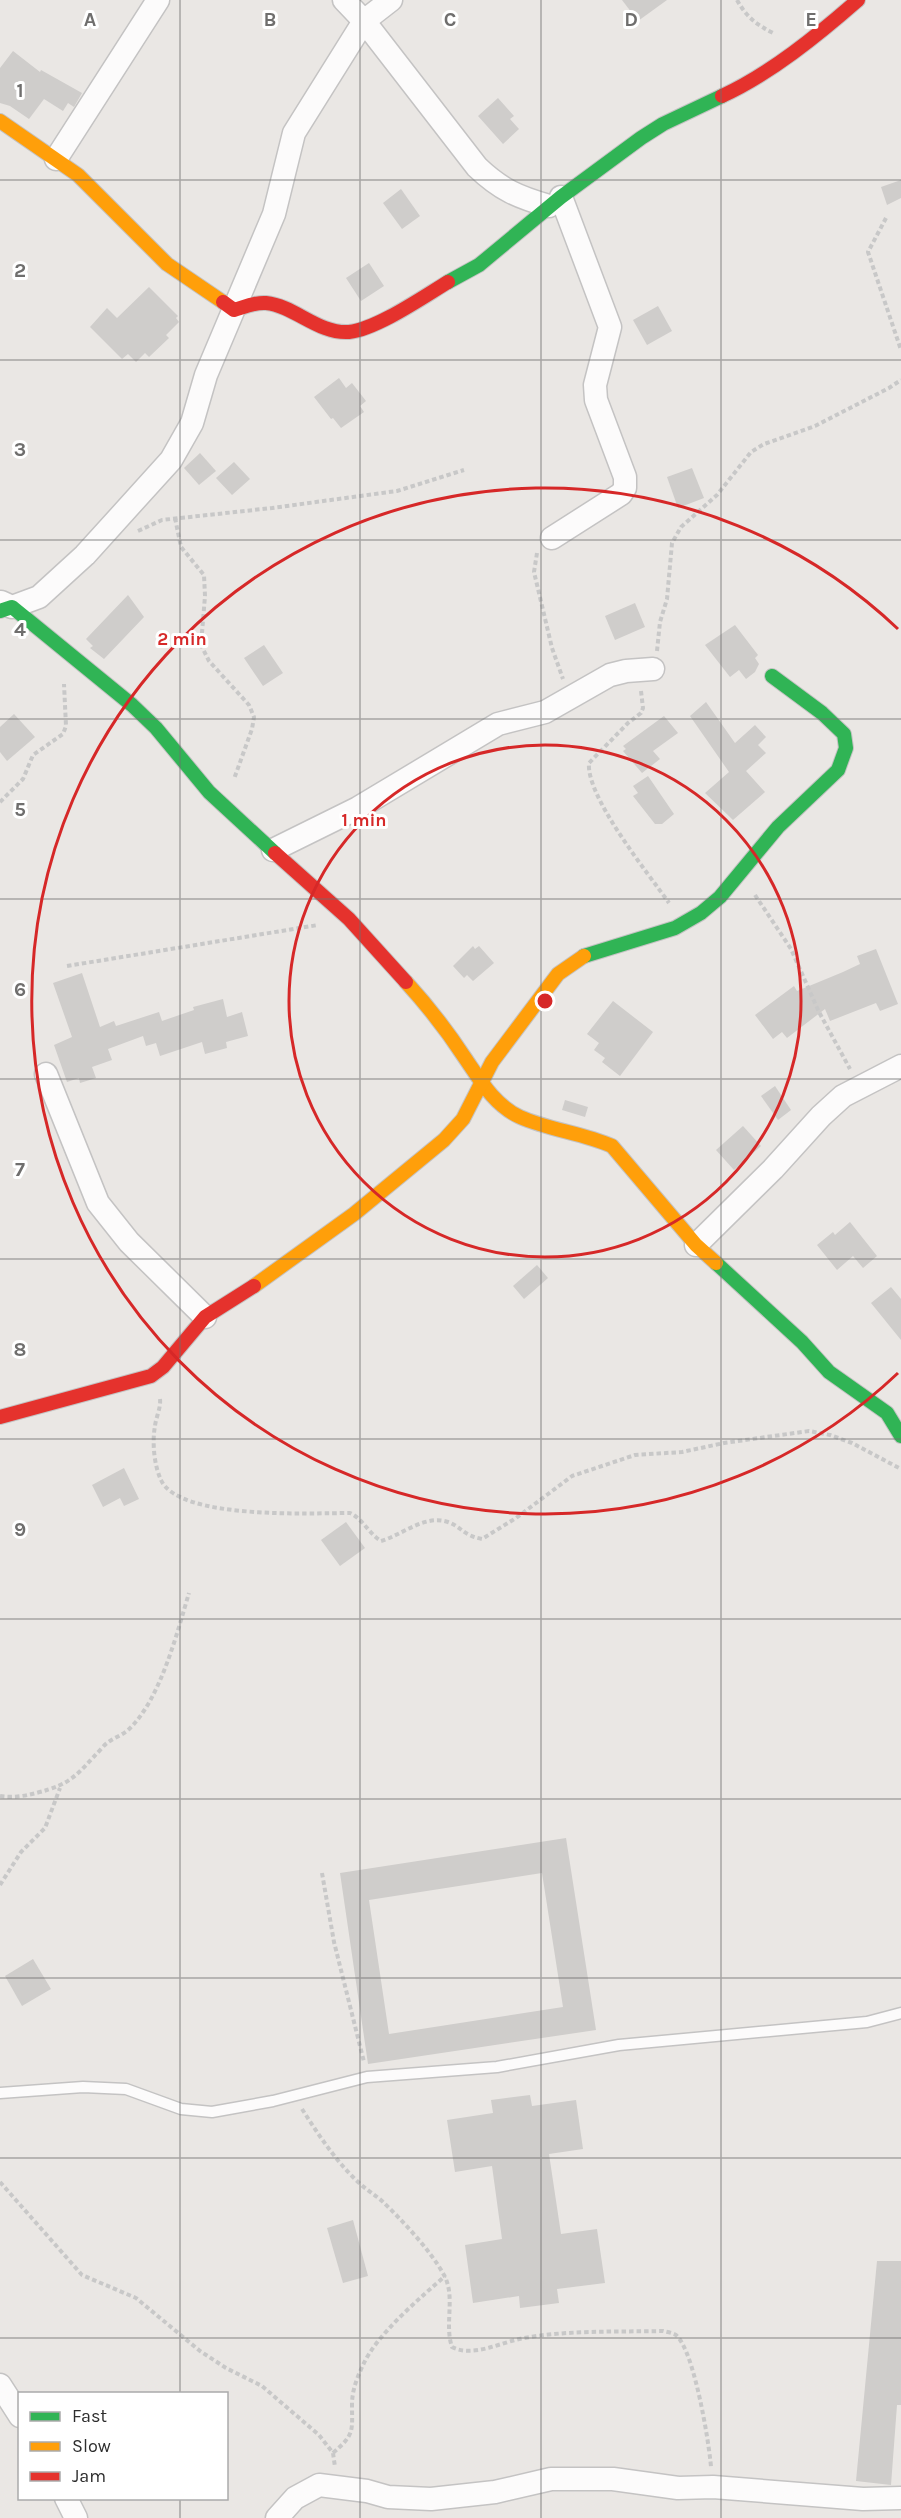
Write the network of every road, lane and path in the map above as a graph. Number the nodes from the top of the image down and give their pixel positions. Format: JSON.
{"nodes":[{"id":1,"x":158,"y":0,"type":"edge"},
{"id":2,"x":344,"y":0,"type":"edge"},
{"id":3,"x":391,"y":0,"type":"edge"},
{"id":4,"x":737,"y":0,"type":"edge"},
{"id":5,"x":858,"y":0,"type":"edge"},
{"id":6,"x":364,"y":21,"type":"junction"},
{"id":7,"x":799,"y":48,"type":"junction"},
{"id":8,"x":0,"y":121,"type":"edge"},
{"id":9,"x":56,"y":159,"type":"junction"},
{"id":10,"x":555,"y":202,"type":"junction"},
{"id":11,"x":886,"y":218,"type":"dead end"},
{"id":12,"x":234,"y":310,"type":"junction"},
{"id":13,"x":901,"y":350,"type":"edge"},
{"id":14,"x":901,"y":380,"type":"edge"},
{"id":15,"x":464,"y":470,"type":"dead end"},
{"id":16,"x":175,"y":518,"type":"junction"},
{"id":17,"x":133,"y":533,"type":"dead end"},
{"id":18,"x":552,"y":538,"type":"joint"},
{"id":19,"x":4,"y":606,"type":"edge"},
{"id":20,"x":62,"y":649,"type":"junction"},
{"id":21,"x":653,"y":669,"type":"junction"},
{"id":22,"x":772,"y":676,"type":"dead end"},
{"id":23,"x":570,"y":697,"type":"junction"},
{"id":24,"x":0,"y":802,"type":"edge"},
{"id":25,"x":237,"y":819,"type":"junction"},
{"id":26,"x":273,"y":850,"type":"junction"},
{"id":27,"x":748,"y":866,"type":"junction"},
{"id":28,"x":350,"y":919,"type":"junction"},
{"id":29,"x":683,"y":923,"type":"junction"},
{"id":30,"x":67,"y":966,"type":"dead end"},
{"id":31,"x":901,"y":1066,"type":"edge"},
{"id":32,"x":46,"y":1074,"type":"dead end"},
{"id":33,"x":864,"y":1083,"type":"junction"},
{"id":34,"x":481,"y":1084,"type":"junction"},
{"id":35,"x":696,"y":1245,"type":"junction"},
{"id":36,"x":205,"y":1317,"type":"junction"},
{"id":37,"x":151,"y":1376,"type":"junction"},
{"id":38,"x":0,"y":1417,"type":"edge"},
{"id":39,"x":901,"y":1436,"type":"edge"},
{"id":40,"x":901,"y":1469,"type":"edge"},
{"id":41,"x":189,"y":1593,"type":"dead end"},
{"id":42,"x":60,"y":1787,"type":"junction"},
{"id":43,"x":0,"y":1796,"type":"edge"},
{"id":44,"x":321,"y":1873,"type":"dead end"},
{"id":45,"x":0,"y":1885,"type":"edge"},
{"id":46,"x":901,"y":2013,"type":"edge"},
{"id":47,"x":367,"y":2077,"type":"junction"},
{"id":48,"x":0,"y":2093,"type":"edge"},
{"id":49,"x":293,"y":2096,"type":"junction"},
{"id":50,"x":0,"y":2182,"type":"edge"},
{"id":51,"x":445,"y":2276,"type":"junction"},
{"id":52,"x":0,"y":2385,"type":"edge"},
{"id":53,"x":18,"y":2413,"type":"edge"},
{"id":54,"x":333,"y":2453,"type":"junction"},
{"id":55,"x":335,"y":2486,"type":"junction"},
{"id":56,"x":713,"y":2487,"type":"junction"},
{"id":57,"x":901,"y":2498,"type":"edge"},
{"id":58,"x":864,"y":2499,"type":"junction"},
{"id":59,"x":67,"y":2500,"type":"edge"},
{"id":60,"x":76,"y":2518,"type":"edge"},
{"id":61,"x":277,"y":2518,"type":"edge"},
{"id":62,"x":849,"y":2518,"type":"edge"}],
"edges":[{"from":1,"to":9,"type":"street"},
{"from":2,"to":6,"type":"street"},
{"from":3,"to":6,"type":"street"},
{"from":4,"to":7,"type":"path"},
{"from":5,"to":7,"type":"street"},
{"from":6,"to":10,"type":"street"},
{"from":6,"to":12,"type":"street"},
{"from":7,"to":10,"type":"street"},
{"from":8,"to":9,"type":"street"},
{"from":9,"to":12,"type":"street"},
{"from":10,"to":12,"type":"street"},
{"from":10,"to":18,"type":"street"},
{"from":11,"to":13,"type":"path"},
{"from":12,"to":19,"type":"street"},
{"from":14,"to":21,"type":"path"},
{"from":15,"to":16,"type":"path"},
{"from":16,"to":17,"type":"path"},
{"from":16,"to":25,"type":"path"},
{"from":18,"to":23,"type":"path"},
{"from":19,"to":20,"type":"street"},
{"from":20,"to":24,"type":"path"},
{"from":20,"to":25,"type":"street"},
{"from":21,"to":23,"type":"street"},
{"from":21,"to":29,"type":"path"},
{"from":22,"to":27,"type":"street"},
{"from":23,"to":26,"type":"street"},
{"from":25,"to":26,"type":"street"},
{"from":26,"to":28,"type":"street"},
{"from":27,"to":29,"type":"street"},
{"from":27,"to":33,"type":"path"},
{"from":28,"to":30,"type":"path"},
{"from":28,"to":34,"type":"street"},
{"from":29,"to":34,"type":"street"},
{"from":31,"to":33,"type":"street"},
{"from":32,"to":36,"type":"street"},
{"from":33,"to":35,"type":"street"},
{"from":34,"to":35,"type":"street"},
{"from":34,"to":36,"type":"street"},
{"from":35,"to":39,"type":"street"},
{"from":36,"to":37,"type":"street"},
{"from":37,"to":38,"type":"street"},
{"from":37,"to":40,"type":"path"},
{"from":41,"to":42,"type":"path"},
{"from":42,"to":43,"type":"path"},
{"from":42,"to":45,"type":"path"},
{"from":44,"to":47,"type":"path"},
{"from":46,"to":47,"type":"lane"},
{"from":47,"to":49,"type":"lane"},
{"from":48,"to":49,"type":"lane"},
{"from":49,"to":51,"type":"path"},
{"from":50,"to":54,"type":"path"},
{"from":51,"to":54,"type":"path"},
{"from":51,"to":56,"type":"path"},
{"from":52,"to":53,"type":"street"},
{"from":54,"to":55,"type":"path"},
{"from":55,"to":56,"type":"street"},
{"from":55,"to":61,"type":"street"},
{"from":56,"to":58,"type":"street"},
{"from":57,"to":58,"type":"street"},
{"from":58,"to":62,"type":"street"},
{"from":59,"to":60,"type":"street"}]}
